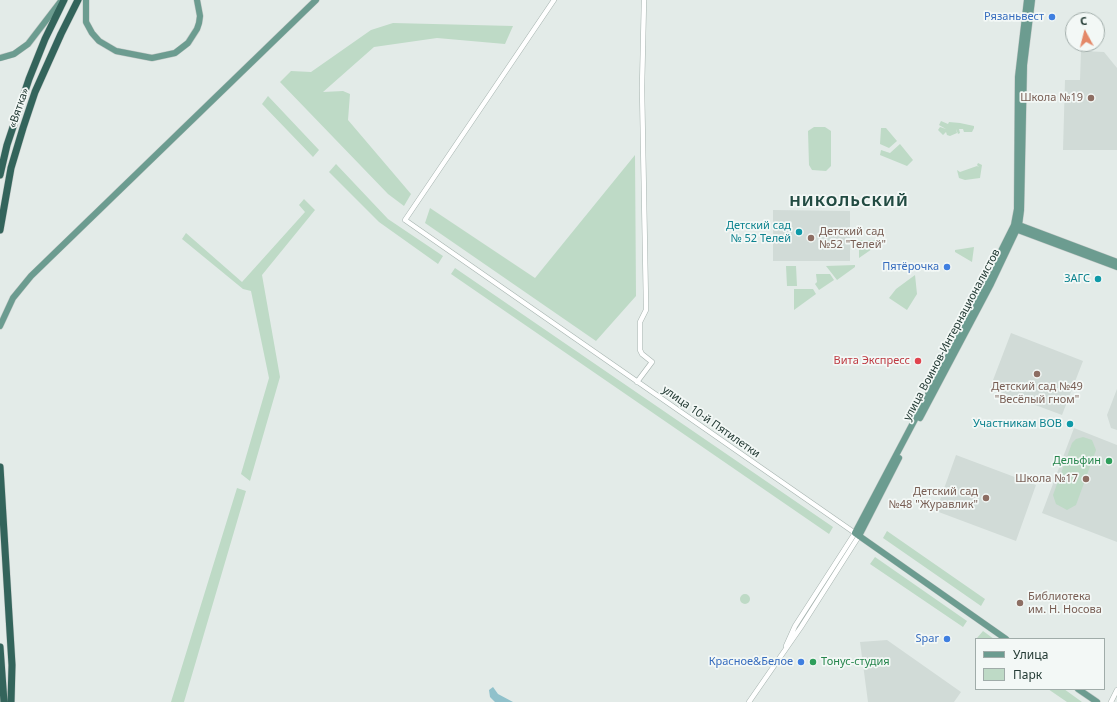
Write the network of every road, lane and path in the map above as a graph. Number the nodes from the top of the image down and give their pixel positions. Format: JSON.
{"nodes":[{"id":1,"x":63,"y":0,"type":"edge"},
{"id":2,"x":78,"y":0,"type":"edge"},
{"id":3,"x":86,"y":0,"type":"edge"},
{"id":4,"x":198,"y":0,"type":"edge"},
{"id":5,"x":316,"y":0,"type":"edge"},
{"id":6,"x":550,"y":0,"type":"edge"},
{"id":7,"x":554,"y":0,"type":"edge"},
{"id":8,"x":644,"y":0,"type":"edge"},
{"id":9,"x":1027,"y":0,"type":"edge"},
{"id":10,"x":1032,"y":0,"type":"edge"},
{"id":11,"x":548,"y":10,"type":"junction"},
{"id":12,"x":0,"y":58,"type":"edge"},
{"id":13,"x":1020,"y":116,"type":"junction"},
{"id":14,"x":0,"y":175,"type":"edge"},
{"id":15,"x":1017,"y":226,"type":"junction"},
{"id":16,"x":0,"y":230,"type":"edge"},
{"id":17,"x":1088,"y":254,"type":"junction"},
{"id":18,"x":1117,"y":262,"type":"edge"},
{"id":19,"x":1117,"y":267,"type":"edge"},
{"id":20,"x":0,"y":326,"type":"edge"},
{"id":21,"x":637,"y":382,"type":"junction"},
{"id":22,"x":0,"y":467,"type":"edge"},
{"id":23,"x":857,"y":535,"type":"junction"},
{"id":24,"x":1005,"y":638,"type":"edge"},
{"id":25,"x":0,"y":647,"type":"edge"},
{"id":26,"x":1079,"y":690,"type":"edge"},
{"id":27,"x":1117,"y":690,"type":"edge"},
{"id":28,"x":4,"y":702,"type":"edge"},
{"id":29,"x":11,"y":702,"type":"edge"},
{"id":30,"x":749,"y":702,"type":"edge"},
{"id":31,"x":1097,"y":702,"type":"edge"},
{"id":32,"x":1111,"y":702,"type":"edge"}],
"edges":[{"from":1,"to":12,"type":"main road"},
{"from":1,"to":14,"type":"highway","name":"«Вятка»"},
{"from":2,"to":16,"type":"highway","name":"«Вятка»"},
{"from":3,"to":4,"type":"main road"},
{"from":5,"to":20,"type":"main road"},
{"from":6,"to":11,"type":"street"},
{"from":7,"to":11,"type":"street"},
{"from":8,"to":21,"type":"street"},
{"from":9,"to":13,"type":"main road","name":"улица Воинов-Интернационалистов"},
{"from":10,"to":13,"type":"main road","name":"улица Воинов-Интернационалистов"},
{"from":11,"to":21,"type":"street","name":"улица 10-й Пятилетки"},
{"from":13,"to":15,"type":"main road","name":"улица Воинов-Интернационалистов"},
{"from":15,"to":17,"type":"main road"},
{"from":15,"to":23,"type":"main road","name":"улица Воинов-Интернационалистов"},
{"from":17,"to":18,"type":"main road"},
{"from":17,"to":19,"type":"main road"},
{"from":21,"to":23,"type":"street","name":"улица 10-й Пятилетки"},
{"from":22,"to":29,"type":"highway"},
{"from":23,"to":24,"type":"main road","name":"улица 10-й Пятилетки"},
{"from":23,"to":30,"type":"street","name":"улица Воинов-Интернационалистов"},
{"from":25,"to":28,"type":"highway"},
{"from":26,"to":31,"type":"main road"},
{"from":27,"to":32,"type":"street"}]}
